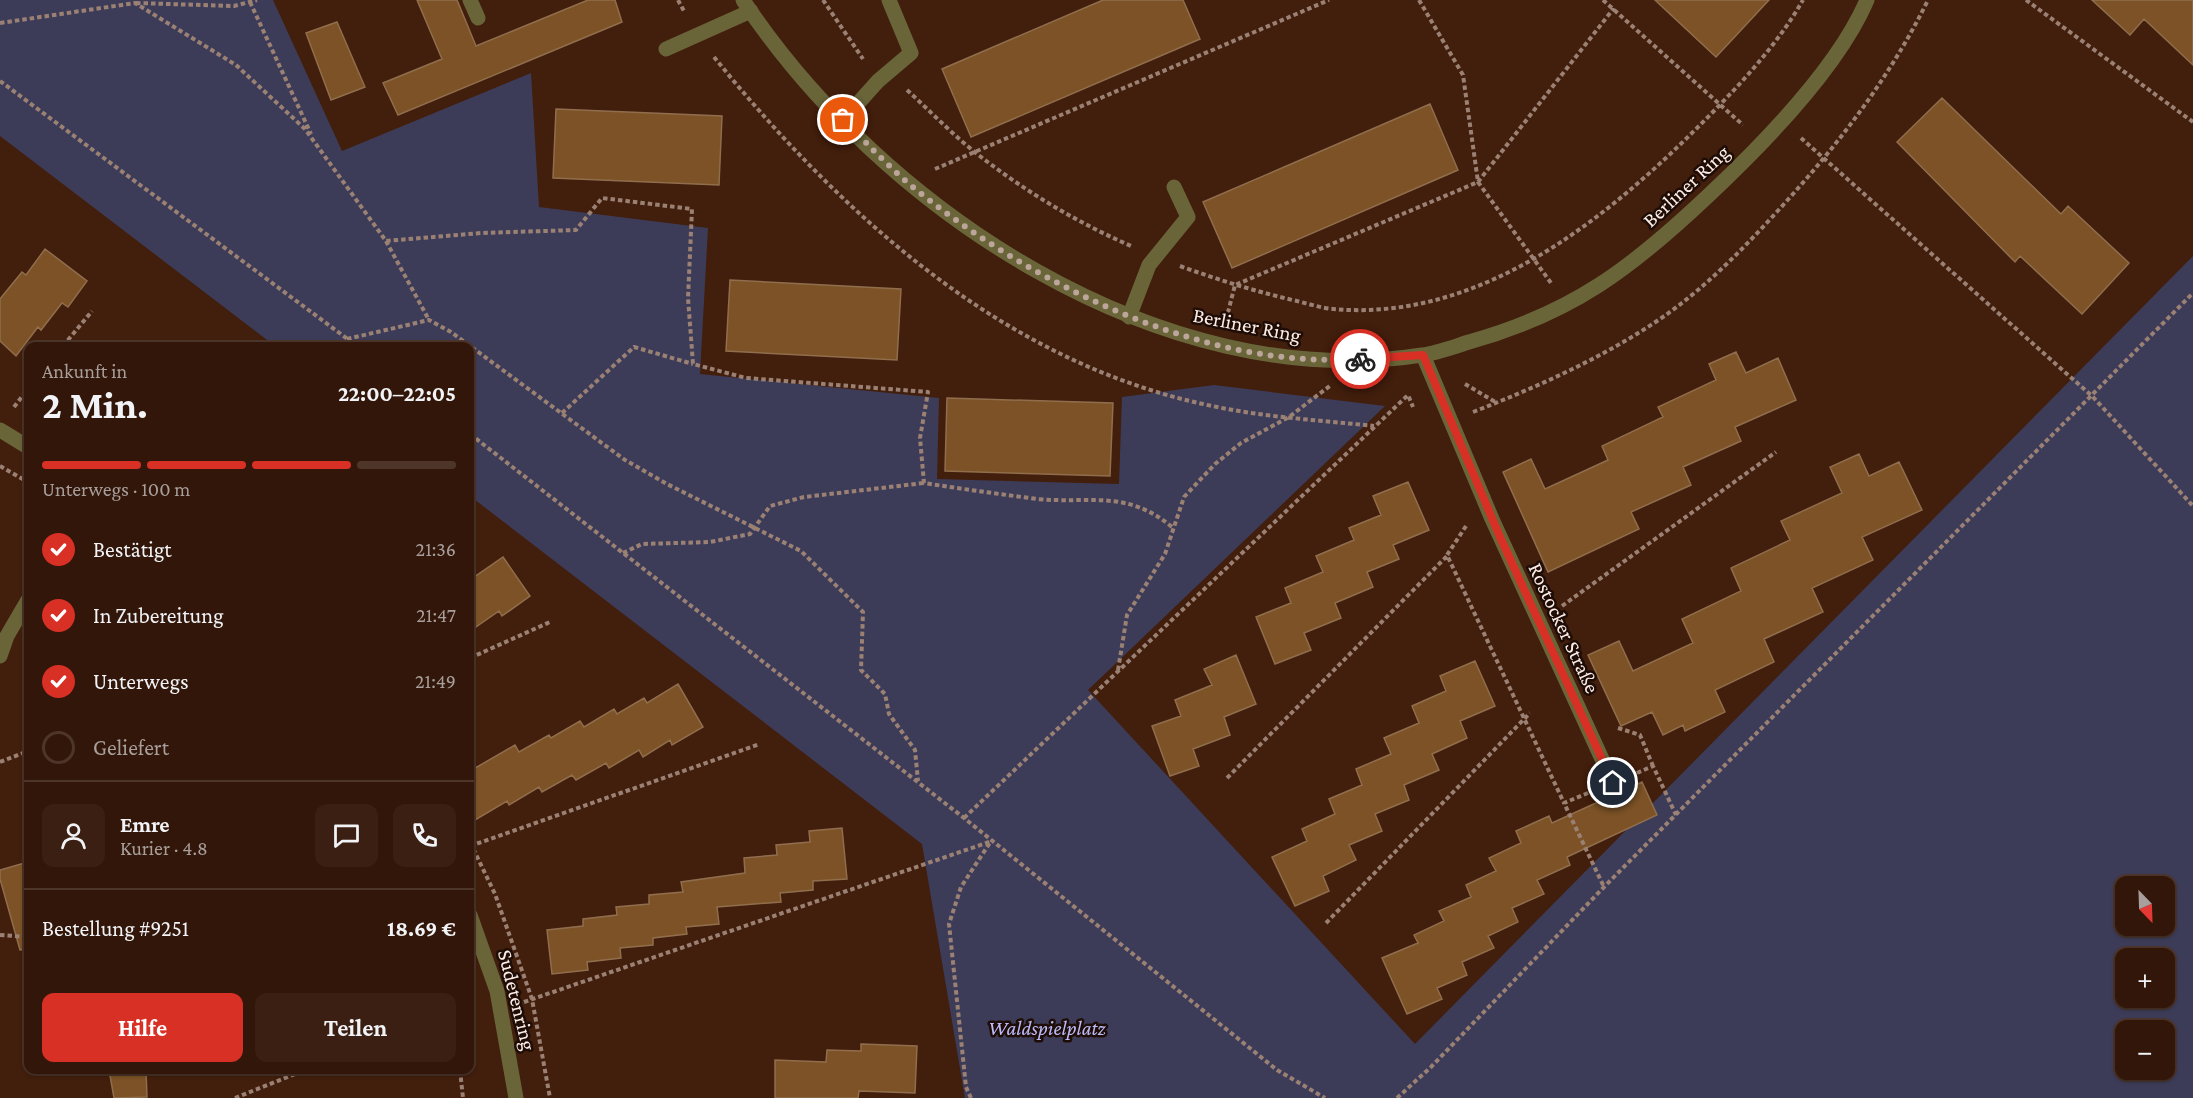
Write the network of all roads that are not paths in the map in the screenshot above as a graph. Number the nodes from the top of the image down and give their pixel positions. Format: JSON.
{"nodes":[{"id":1,"x":470,"y":0,"type":"edge"},
{"id":2,"x":889,"y":0,"type":"edge"},
{"id":3,"x":1867,"y":0,"type":"edge"},
{"id":4,"x":747,"y":6,"type":"edge"},
{"id":5,"x":478,"y":18,"type":"dead end"},
{"id":6,"x":666,"y":49,"type":"dead end"},
{"id":7,"x":843,"y":120,"type":"junction"},
{"id":8,"x":1174,"y":187,"type":"dead end"},
{"id":9,"x":1129,"y":317,"type":"junction"},
{"id":10,"x":1423,"y":355,"type":"junction"},
{"id":11,"x":0,"y":430,"type":"edge"},
{"id":12,"x":24,"y":445,"type":"edge"},
{"id":13,"x":24,"y":607,"type":"edge"},
{"id":14,"x":0,"y":656,"type":"edge"},
{"id":15,"x":1613,"y":783,"type":"road end"},
{"id":16,"x":474,"y":925,"type":"edge"},
{"id":17,"x":516,"y":1098,"type":"edge"}],
"edges":[{"from":1,"to":5,"type":"street"},
{"from":2,"to":7,"type":"street"},
{"from":3,"to":10,"type":"street","name":"Berliner Ring"},
{"from":4,"to":6,"type":"street"},
{"from":4,"to":7,"type":"street","name":"Berliner Ring"},
{"from":7,"to":9,"type":"street","name":"Berliner Ring"},
{"from":8,"to":9,"type":"street"},
{"from":9,"to":10,"type":"street","name":"Berliner Ring"},
{"from":10,"to":15,"type":"street","name":"Rostocker Straße"},
{"from":11,"to":12,"type":"street"},
{"from":13,"to":14,"type":"street"},
{"from":16,"to":17,"type":"street","name":"Sudetenring"}]}
